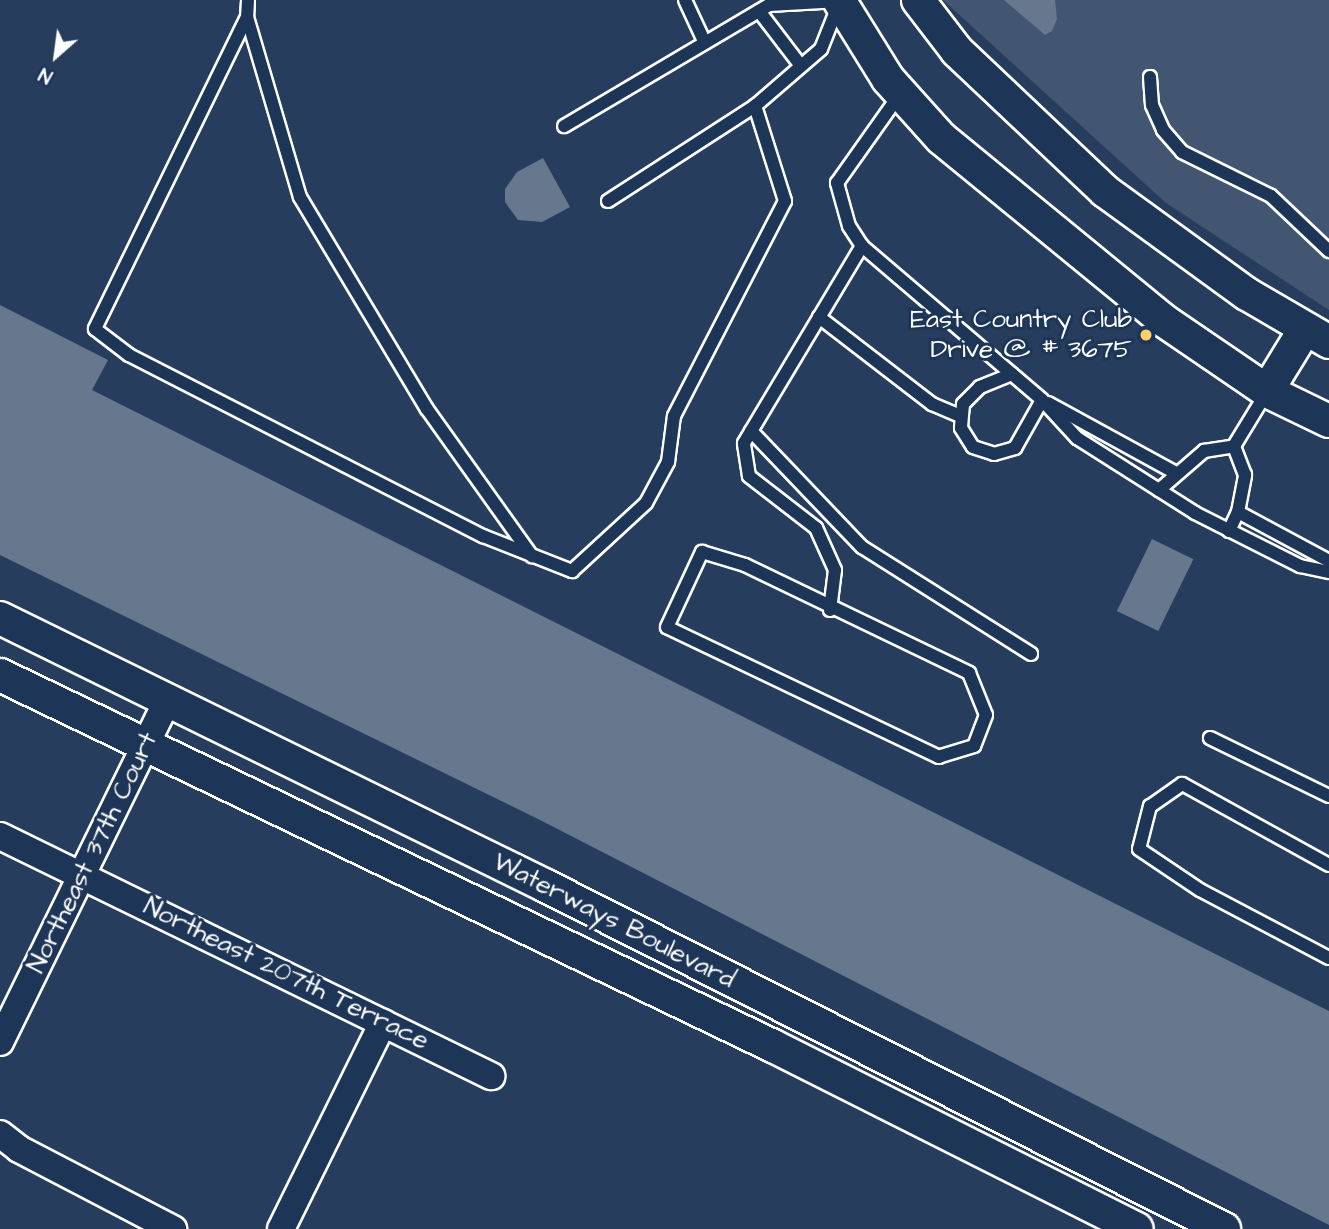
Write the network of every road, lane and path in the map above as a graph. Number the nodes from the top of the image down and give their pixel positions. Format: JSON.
{"nodes":[{"id":1,"x":248,"y":0,"type":"edge"},
{"id":2,"x":685,"y":0,"type":"edge"},
{"id":3,"x":840,"y":0,"type":"edge"},
{"id":4,"x":918,"y":0,"type":"edge"},
{"id":5,"x":759,"y":11,"type":"junction"},
{"id":6,"x":247,"y":17,"type":"junction"},
{"id":7,"x":705,"y":43,"type":"junction"},
{"id":8,"x":801,"y":66,"type":"junction"},
{"id":9,"x":1150,"y":77,"type":"dead end"},
{"id":10,"x":901,"y":93,"type":"junction"},
{"id":11,"x":755,"y":106,"type":"junction"},
{"id":12,"x":564,"y":126,"type":"dead end"},
{"id":13,"x":608,"y":201,"type":"dead end"},
{"id":14,"x":862,"y":246,"type":"junction"},
{"id":15,"x":1329,"y":251,"type":"edge"},
{"id":16,"x":819,"y":317,"type":"junction"},
{"id":17,"x":1317,"y":336,"type":"edge"},
{"id":18,"x":1012,"y":374,"type":"junction"},
{"id":19,"x":1267,"y":391,"type":"junction"},
{"id":20,"x":1042,"y":400,"type":"junction"},
{"id":21,"x":960,"y":416,"type":"junction"},
{"id":22,"x":1329,"y":421,"type":"edge"},
{"id":23,"x":751,"y":431,"type":"junction"},
{"id":24,"x":1234,"y":446,"type":"junction"},
{"id":25,"x":1176,"y":473,"type":"junction"},
{"id":26,"x":1159,"y":490,"type":"junction"},
{"id":27,"x":1238,"y":512,"type":"junction"},
{"id":28,"x":1229,"y":531,"type":"junction"},
{"id":29,"x":532,"y":556,"type":"junction"},
{"id":30,"x":1329,"y":561,"type":"edge"},
{"id":31,"x":1329,"y":572,"type":"edge"},
{"id":32,"x":830,"y":610,"type":"junction"},
{"id":33,"x":0,"y":618,"type":"edge"},
{"id":34,"x":1031,"y":654,"type":"dead end"},
{"id":35,"x":0,"y":675,"type":"edge"},
{"id":36,"x":167,"y":701,"type":"junction"},
{"id":37,"x":1210,"y":738,"type":"dead end"},
{"id":38,"x":148,"y":744,"type":"junction"},
{"id":39,"x":1329,"y":796,"type":"edge"},
{"id":40,"x":0,"y":836,"type":"edge"},
{"id":41,"x":1329,"y":865,"type":"edge"},
{"id":42,"x":80,"y":873,"type":"junction"},
{"id":43,"x":1329,"y":958,"type":"edge"},
{"id":44,"x":383,"y":1023,"type":"junction"},
{"id":45,"x":0,"y":1042,"type":"edge"},
{"id":46,"x":491,"y":1076,"type":"dead end"},
{"id":47,"x":0,"y":1134,"type":"edge"},
{"id":48,"x":173,"y":1229,"type":"edge"},
{"id":49,"x":281,"y":1229,"type":"edge"},
{"id":50,"x":1137,"y":1229,"type":"edge"},
{"id":51,"x":1224,"y":1229,"type":"edge"}],
"edges":[{"from":1,"to":6,"type":"lane"},
{"from":2,"to":7,"type":"lane"},
{"from":3,"to":5,"type":"lane"},
{"from":3,"to":8,"type":"lane"},
{"from":3,"to":10,"type":"street"},
{"from":4,"to":17,"type":"street"},
{"from":5,"to":7,"type":"lane"},
{"from":5,"to":8,"type":"lane"},
{"from":6,"to":29,"type":"lane"},
{"from":6,"to":29,"type":"lane"},
{"from":7,"to":12,"type":"lane"},
{"from":8,"to":11,"type":"lane"},
{"from":9,"to":15,"type":"lane"},
{"from":10,"to":14,"type":"lane"},
{"from":10,"to":19,"type":"street"},
{"from":11,"to":13,"type":"lane"},
{"from":11,"to":29,"type":"lane"},
{"from":14,"to":16,"type":"lane"},
{"from":14,"to":18,"type":"lane"},
{"from":16,"to":21,"type":"lane"},
{"from":16,"to":23,"type":"lane"},
{"from":17,"to":19,"type":"street"},
{"from":18,"to":20,"type":"lane"},
{"from":18,"to":21,"type":"lane"},
{"from":19,"to":22,"type":"street"},
{"from":19,"to":24,"type":"lane"},
{"from":20,"to":21,"type":"lane"},
{"from":20,"to":25,"type":"lane"},
{"from":20,"to":26,"type":"lane"},
{"from":23,"to":32,"type":"lane"},
{"from":23,"to":34,"type":"lane"},
{"from":24,"to":25,"type":"lane"},
{"from":24,"to":27,"type":"lane"},
{"from":25,"to":26,"type":"lane"},
{"from":26,"to":28,"type":"lane"},
{"from":27,"to":28,"type":"lane"},
{"from":27,"to":30,"type":"lane"},
{"from":28,"to":31,"type":"lane"},
{"from":32,"to":32,"type":"lane"},
{"from":33,"to":36,"type":"street","name":"Waterways Boulevard"},
{"from":35,"to":38,"type":"street","name":"Waterways Boulevard"},
{"from":36,"to":38,"type":"street","name":"Northeast 37th Court"},
{"from":36,"to":51,"type":"street","name":"Waterways Boulevard"},
{"from":37,"to":39,"type":"lane"},
{"from":38,"to":42,"type":"street","name":"Northeast 37th Court"},
{"from":38,"to":50,"type":"street","name":"Waterways Boulevard"},
{"from":40,"to":42,"type":"street","name":"Northeast 207th Terrace"},
{"from":41,"to":43,"type":"lane"},
{"from":42,"to":44,"type":"street","name":"Northeast 207th Terrace"},
{"from":42,"to":45,"type":"street","name":"Northeast 37th Court"},
{"from":44,"to":46,"type":"street","name":"Northeast 207th Terrace"},
{"from":44,"to":49,"type":"street"},
{"from":47,"to":48,"type":"street"}]}
